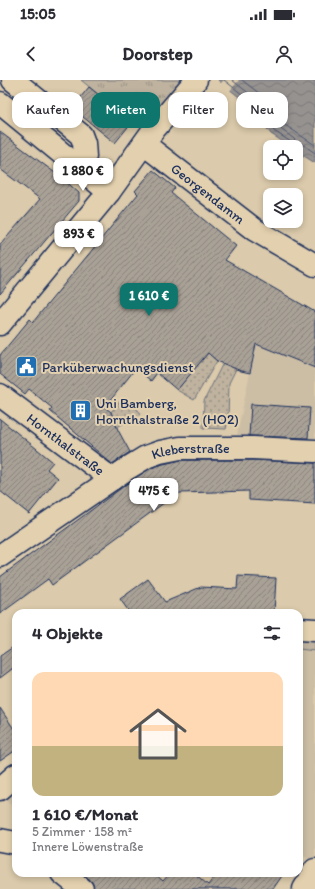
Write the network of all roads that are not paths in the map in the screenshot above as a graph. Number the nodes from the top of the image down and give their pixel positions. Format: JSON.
{"nodes":[{"id":1,"x":13,"y":80,"type":"edge"},
{"id":2,"x":196,"y":80,"type":"edge"},
{"id":3,"x":0,"y":103,"type":"edge"},
{"id":4,"x":144,"y":144,"type":"junction"},
{"id":5,"x":78,"y":166,"type":"junction"},
{"id":6,"x":109,"y":192,"type":"junction"},
{"id":7,"x":315,"y":266,"type":"edge"},
{"id":8,"x":0,"y":324,"type":"edge"},
{"id":9,"x":0,"y":395,"type":"edge"},
{"id":10,"x":315,"y":451,"type":"edge"},
{"id":11,"x":112,"y":479,"type":"junction"},
{"id":12,"x":0,"y":556,"type":"edge"},
{"id":13,"x":303,"y":629,"type":"edge"},
{"id":14,"x":315,"y":630,"type":"edge"},
{"id":15,"x":12,"y":778,"type":"edge"},
{"id":16,"x":0,"y":789,"type":"edge"},
{"id":17,"x":0,"y":840,"type":"edge"},
{"id":18,"x":12,"y":842,"type":"edge"},
{"id":19,"x":315,"y":870,"type":"edge"},
{"id":20,"x":67,"y":877,"type":"edge"},
{"id":21,"x":82,"y":889,"type":"edge"},
{"id":22,"x":304,"y":889,"type":"edge"}],
"edges":[{"from":1,"to":5,"type":"street"},
{"from":2,"to":4,"type":"street"},
{"from":3,"to":5,"type":"street"},
{"from":4,"to":6,"type":"street"},
{"from":4,"to":7,"type":"street","name":"Georgendamm"},
{"from":5,"to":6,"type":"street"},
{"from":6,"to":8,"type":"street"},
{"from":9,"to":11,"type":"street","name":"Hornthalstraße"},
{"from":10,"to":11,"type":"street","name":"Kleberstraße"},
{"from":11,"to":12,"type":"street","name":"Kleberstraße"},
{"from":13,"to":14,"type":"street"},
{"from":15,"to":16,"type":"street"},
{"from":17,"to":18,"type":"street"},
{"from":19,"to":22,"type":"street"},
{"from":20,"to":21,"type":"street"}]}
